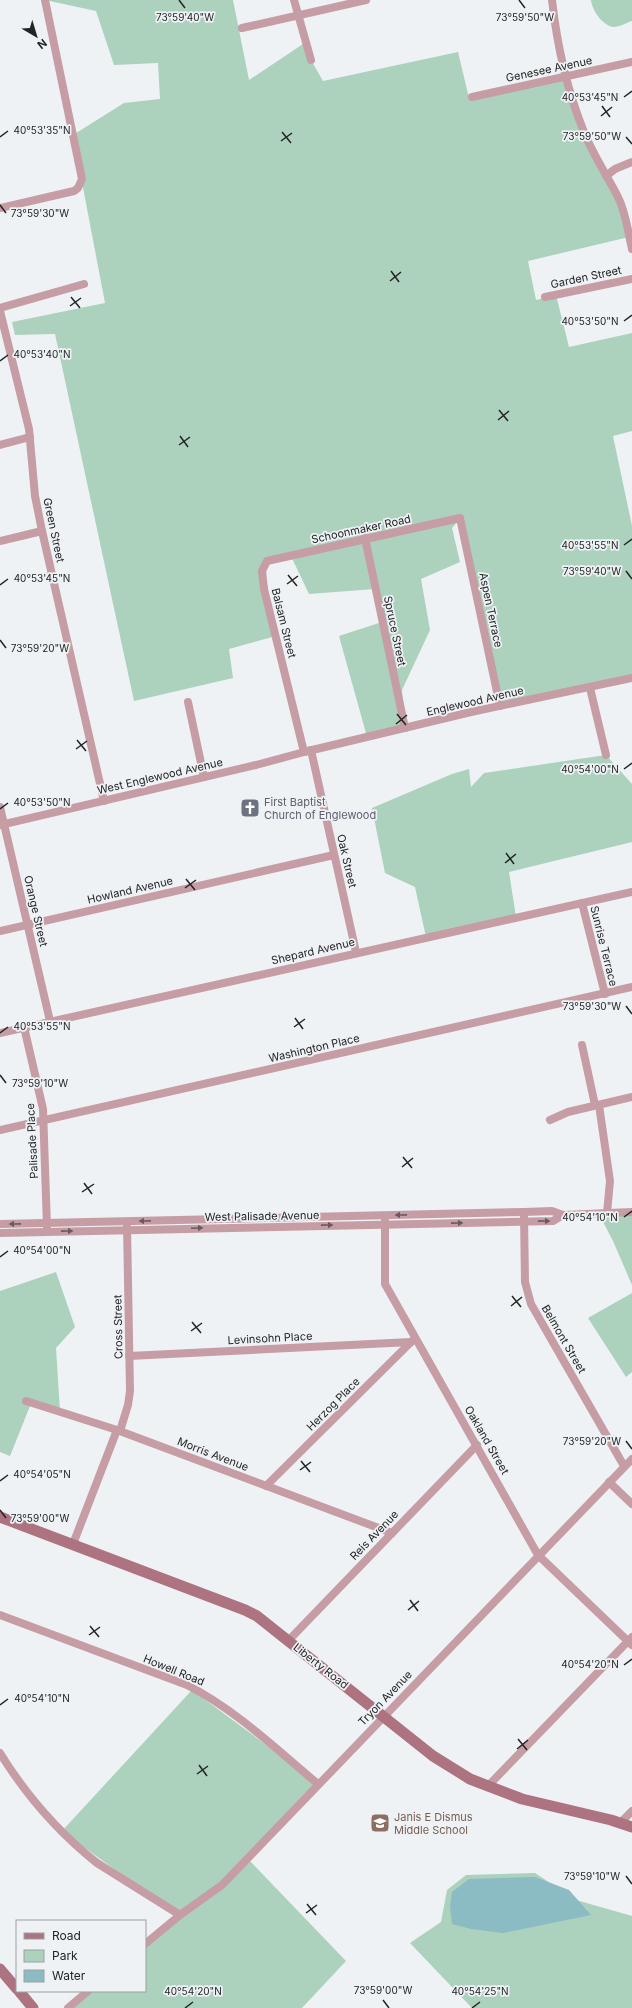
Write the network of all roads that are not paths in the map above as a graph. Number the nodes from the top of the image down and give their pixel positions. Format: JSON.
{"nodes":[{"id":1,"x":45,"y":0,"type":"edge"},
{"id":2,"x":294,"y":0,"type":"edge"},
{"id":3,"x":366,"y":0,"type":"edge"},
{"id":4,"x":552,"y":0,"type":"edge"},
{"id":5,"x":298,"y":16,"type":"junction"},
{"id":6,"x":242,"y":28,"type":"dead end"},
{"id":7,"x":311,"y":60,"type":"dead end"},
{"id":8,"x":632,"y":62,"type":"edge"},
{"id":9,"x":566,"y":76,"type":"junction"},
{"id":10,"x":472,"y":97,"type":"dead end"},
{"id":11,"x":632,"y":162,"type":"edge"},
{"id":12,"x":606,"y":176,"type":"junction"},
{"id":13,"x":0,"y":208,"type":"edge"},
{"id":14,"x":632,"y":249,"type":"edge"},
{"id":15,"x":632,"y":279,"type":"edge"},
{"id":16,"x":84,"y":284,"type":"dead end"},
{"id":17,"x":545,"y":297,"type":"dead end"},
{"id":18,"x":0,"y":308,"type":"edge"},
{"id":19,"x":0,"y":311,"type":"edge"},
{"id":20,"x":30,"y":437,"type":"junction"},
{"id":21,"x":0,"y":445,"type":"edge"},
{"id":22,"x":460,"y":518,"type":"joint"},
{"id":23,"x":42,"y":531,"type":"junction"},
{"id":24,"x":365,"y":539,"type":"junction"},
{"id":25,"x":0,"y":541,"type":"edge"},
{"id":26,"x":267,"y":561,"type":"joint"},
{"id":27,"x":632,"y":678,"type":"edge"},
{"id":28,"x":590,"y":688,"type":"junction"},
{"id":29,"x":290,"y":691,"type":"joint"},
{"id":30,"x":188,"y":702,"type":"dead end"},
{"id":31,"x":500,"y":706,"type":"junction"},
{"id":32,"x":405,"y":728,"type":"junction"},
{"id":33,"x":324,"y":747,"type":"joint"},
{"id":34,"x":307,"y":751,"type":"junction"},
{"id":35,"x":606,"y":754,"type":"dead end"},
{"id":36,"x":204,"y":777,"type":"junction"},
{"id":37,"x":104,"y":801,"type":"junction"},
{"id":38,"x":0,"y":807,"type":"edge"},
{"id":39,"x":2,"y":824,"type":"edge"},
{"id":40,"x":334,"y":855,"type":"junction"},
{"id":41,"x":632,"y":892,"type":"edge"},
{"id":42,"x":582,"y":903,"type":"junction"},
{"id":43,"x":28,"y":925,"type":"junction"},
{"id":44,"x":0,"y":931,"type":"edge"},
{"id":45,"x":356,"y":952,"type":"junction"},
{"id":46,"x":632,"y":987,"type":"edge"},
{"id":47,"x":605,"y":994,"type":"junction"},
{"id":48,"x":50,"y":1021,"type":"junction"},
{"id":49,"x":24,"y":1027,"type":"junction"},
{"id":50,"x":0,"y":1033,"type":"edge"},
{"id":51,"x":582,"y":1045,"type":"dead end"},
{"id":52,"x":632,"y":1097,"type":"edge"},
{"id":53,"x":597,"y":1105,"type":"junction"},
{"id":54,"x":44,"y":1120,"type":"junction"},
{"id":55,"x":550,"y":1120,"type":"dead end"},
{"id":56,"x":0,"y":1130,"type":"edge"},
{"id":57,"x":524,"y":1212,"type":"junction"},
{"id":58,"x":632,"y":1212,"type":"edge"},
{"id":59,"x":607,"y":1214,"type":"junction"},
{"id":60,"x":385,"y":1215,"type":"junction"},
{"id":61,"x":563,"y":1216,"type":"junction"},
{"id":62,"x":126,"y":1221,"type":"junction"},
{"id":63,"x":524,"y":1221,"type":"junction"},
{"id":64,"x":0,"y":1224,"type":"edge"},
{"id":65,"x":385,"y":1224,"type":"junction"},
{"id":66,"x":47,"y":1228,"type":"junction"},
{"id":67,"x":127,"y":1230,"type":"junction"},
{"id":68,"x":0,"y":1233,"type":"edge"},
{"id":69,"x":413,"y":1339,"type":"junction"},
{"id":70,"x":129,"y":1356,"type":"junction"},
{"id":71,"x":26,"y":1401,"type":"dead end"},
{"id":72,"x":118,"y":1430,"type":"junction"},
{"id":73,"x":477,"y":1445,"type":"junction"},
{"id":74,"x":632,"y":1459,"type":"edge"},
{"id":75,"x":624,"y":1466,"type":"junction"},
{"id":76,"x":609,"y":1482,"type":"junction"},
{"id":77,"x":266,"y":1486,"type":"junction"},
{"id":78,"x":632,"y":1504,"type":"edge"},
{"id":79,"x":0,"y":1517,"type":"edge"},
{"id":80,"x":392,"y":1533,"type":"junction"},
{"id":81,"x":73,"y":1544,"type":"junction"},
{"id":82,"x":538,"y":1555,"type":"junction"},
{"id":83,"x":0,"y":1615,"type":"edge"},
{"id":84,"x":288,"y":1641,"type":"junction"},
{"id":85,"x":631,"y":1641,"type":"edge"},
{"id":86,"x":383,"y":1716,"type":"junction"},
{"id":87,"x":0,"y":1752,"type":"edge"},
{"id":88,"x":318,"y":1784,"type":"junction"},
{"id":89,"x":487,"y":1787,"type":"junction"},
{"id":90,"x":632,"y":1811,"type":"edge"},
{"id":91,"x":620,"y":1823,"type":"junction"},
{"id":92,"x":632,"y":1827,"type":"edge"},
{"id":93,"x":180,"y":1914,"type":"junction"},
{"id":94,"x":146,"y":1943,"type":"edge"},
{"id":95,"x":0,"y":1969,"type":"edge"},
{"id":96,"x":16,"y":1988,"type":"edge"},
{"id":97,"x":20,"y":1992,"type":"edge"},
{"id":98,"x":87,"y":1992,"type":"edge"},
{"id":99,"x":33,"y":2008,"type":"edge"},
{"id":100,"x":68,"y":2008,"type":"edge"}],
"edges":[{"from":1,"to":13,"type":"street"},
{"from":2,"to":5,"type":"street"},
{"from":3,"to":5,"type":"street"},
{"from":4,"to":9,"type":"street"},
{"from":5,"to":6,"type":"street"},
{"from":5,"to":7,"type":"street"},
{"from":8,"to":9,"type":"street","name":"Genesee Avenue"},
{"from":9,"to":10,"type":"street","name":"Genesee Avenue"},
{"from":9,"to":12,"type":"street"},
{"from":11,"to":12,"type":"street"},
{"from":12,"to":14,"type":"street"},
{"from":15,"to":17,"type":"street","name":"Garden Street"},
{"from":16,"to":18,"type":"street"},
{"from":19,"to":20,"type":"street","name":"Green Street"},
{"from":20,"to":21,"type":"street"},
{"from":20,"to":23,"type":"street","name":"Green Street"},
{"from":22,"to":24,"type":"street","name":"Schoonmaker Road"},
{"from":22,"to":31,"type":"street","name":"Aspen Terrace"},
{"from":23,"to":25,"type":"street"},
{"from":23,"to":37,"type":"street","name":"Green Street"},
{"from":24,"to":26,"type":"street","name":"Schoonmaker Road"},
{"from":24,"to":32,"type":"street","name":"Spruce Street"},
{"from":26,"to":29,"type":"street","name":"Balsam Street"},
{"from":27,"to":28,"type":"street","name":"Englewood Avenue"},
{"from":28,"to":31,"type":"street","name":"Englewood Avenue"},
{"from":28,"to":35,"type":"street"},
{"from":29,"to":34,"type":"street","name":"Oak Street"},
{"from":30,"to":36,"type":"street"},
{"from":31,"to":32,"type":"street","name":"Englewood Avenue"},
{"from":32,"to":33,"type":"street","name":"Englewood Avenue"},
{"from":33,"to":34,"type":"street","name":"West Englewood Avenue"},
{"from":34,"to":36,"type":"street","name":"West Englewood Avenue"},
{"from":34,"to":40,"type":"street","name":"Oak Street"},
{"from":36,"to":37,"type":"street","name":"West Englewood Avenue"},
{"from":37,"to":39,"type":"street","name":"West Englewood Avenue"},
{"from":38,"to":39,"type":"street","name":"Orange Street"},
{"from":39,"to":43,"type":"street","name":"Orange Street"},
{"from":40,"to":43,"type":"street","name":"Howland Avenue"},
{"from":40,"to":45,"type":"street","name":"Oak Street"},
{"from":41,"to":42,"type":"street","name":"Shepard Avenue"},
{"from":42,"to":45,"type":"street","name":"Shepard Avenue"},
{"from":42,"to":47,"type":"street","name":"Sunrise Terrace"},
{"from":43,"to":44,"type":"street","name":"Howland Avenue"},
{"from":43,"to":48,"type":"street","name":"Orange Street"},
{"from":45,"to":48,"type":"street","name":"Shepard Avenue"},
{"from":46,"to":47,"type":"street","name":"Washington Place"},
{"from":47,"to":54,"type":"street","name":"Washington Place"},
{"from":48,"to":49,"type":"street","name":"Shepard Avenue"},
{"from":49,"to":50,"type":"street","name":"Shepard Avenue"},
{"from":49,"to":54,"type":"street","name":"Palisade Place"},
{"from":51,"to":53,"type":"street"},
{"from":52,"to":53,"type":"street"},
{"from":53,"to":55,"type":"street"},
{"from":53,"to":59,"type":"street"},
{"from":54,"to":56,"type":"street","name":"Washington Place"},
{"from":54,"to":66,"type":"street","name":"Palisade Place"},
{"from":57,"to":60,"type":"street","name":"West Palisade Avenue","one_way":true},
{"from":57,"to":61,"type":"street","name":"West Palisade Avenue"},
{"from":57,"to":63,"type":"street","name":"Belmont Street"},
{"from":58,"to":59,"type":"street"},
{"from":59,"to":61,"type":"street"},
{"from":60,"to":62,"type":"street","name":"West Palisade Avenue","one_way":true},
{"from":60,"to":65,"type":"street","name":"Oakland Street"},
{"from":63,"to":61,"type":"street","name":"West Palisade Avenue","one_way":true},
{"from":62,"to":66,"type":"street","name":"West Palisade Avenue"},
{"from":62,"to":67,"type":"street","name":"Cross Street"},
{"from":65,"to":63,"type":"street","name":"West Palisade Avenue","one_way":true},
{"from":63,"to":75,"type":"street","name":"Belmont Street"},
{"from":66,"to":64,"type":"street","name":"West Palisade Avenue","one_way":true},
{"from":67,"to":65,"type":"street","name":"West Palisade Avenue","one_way":true},
{"from":65,"to":69,"type":"street","name":"Oakland Street"},
{"from":66,"to":67,"type":"street","name":"West Palisade Avenue","one_way":true},
{"from":66,"to":68,"type":"street","name":"West Palisade Avenue"},
{"from":67,"to":70,"type":"street","name":"Cross Street"},
{"from":69,"to":70,"type":"street","name":"Levinsohn Place"},
{"from":69,"to":73,"type":"street","name":"Oakland Street"},
{"from":69,"to":77,"type":"street","name":"Herzog Place"},
{"from":70,"to":72,"type":"street","name":"Cross Street"},
{"from":71,"to":72,"type":"street","name":"Morris Avenue"},
{"from":72,"to":77,"type":"street","name":"Morris Avenue"},
{"from":72,"to":81,"type":"street","name":"Cross Street"},
{"from":73,"to":80,"type":"street","name":"Reis Avenue"},
{"from":73,"to":82,"type":"street","name":"Oakland Street"},
{"from":74,"to":75,"type":"street","name":"Tryon Avenue"},
{"from":75,"to":76,"type":"street","name":"Tryon Avenue"},
{"from":76,"to":78,"type":"street"},
{"from":76,"to":82,"type":"street","name":"Tryon Avenue"},
{"from":77,"to":80,"type":"street","name":"Morris Avenue"},
{"from":79,"to":81,"type":"main road","name":"Liberty Road"},
{"from":80,"to":84,"type":"street","name":"Reis Avenue"},
{"from":81,"to":84,"type":"main road","name":"Liberty Road"},
{"from":82,"to":85,"type":"street","name":"Oakland Street"},
{"from":82,"to":86,"type":"street","name":"Tryon Avenue"},
{"from":83,"to":88,"type":"street","name":"Howell Road"},
{"from":84,"to":86,"type":"main road","name":"Liberty Road"},
{"from":85,"to":89,"type":"street"},
{"from":86,"to":88,"type":"street","name":"Tryon Avenue"},
{"from":86,"to":89,"type":"main road","name":"Liberty Road"},
{"from":87,"to":93,"type":"street"},
{"from":88,"to":93,"type":"street","name":"Tryon Avenue"},
{"from":89,"to":91,"type":"main road","name":"Liberty Road"},
{"from":90,"to":91,"type":"street"},
{"from":91,"to":92,"type":"main road","name":"Liberty Road"},
{"from":93,"to":94,"type":"street","name":"Tryon Avenue"},
{"from":95,"to":96,"type":"main road"},
{"from":97,"to":99,"type":"main road"},
{"from":98,"to":100,"type":"street"}]}
